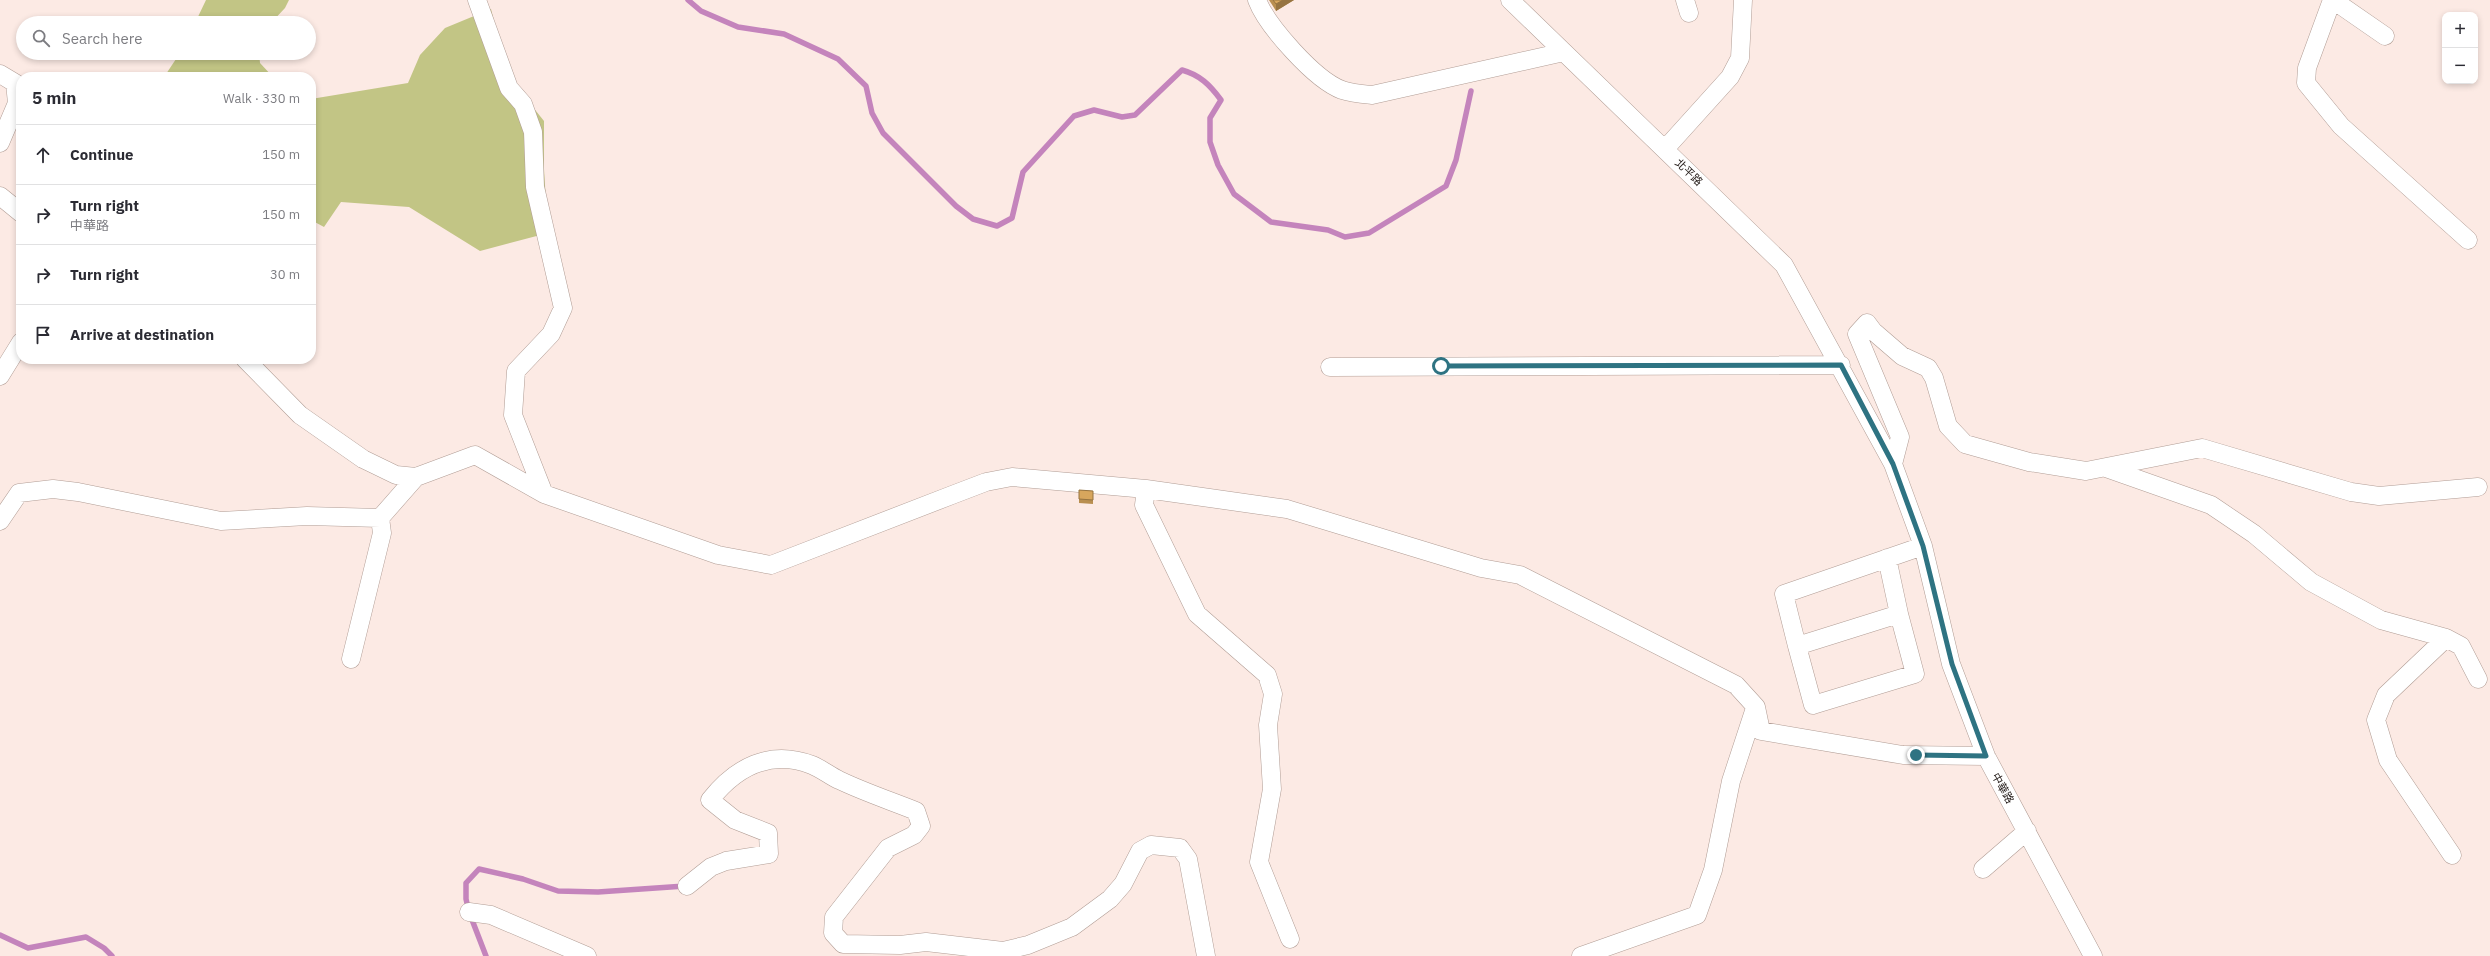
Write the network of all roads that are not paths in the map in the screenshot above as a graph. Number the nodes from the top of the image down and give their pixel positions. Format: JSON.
{"nodes":[{"id":1,"x":477,"y":0,"type":"edge"},
{"id":2,"x":1257,"y":0,"type":"edge"},
{"id":3,"x":1510,"y":0,"type":"edge"},
{"id":4,"x":1743,"y":0,"type":"edge"},
{"id":5,"x":2333,"y":0,"type":"edge"},
{"id":6,"x":2385,"y":36,"type":"dead end"},
{"id":7,"x":1564,"y":52,"type":"junction"},
{"id":8,"x":0,"y":74,"type":"edge"},
{"id":9,"x":16,"y":94,"type":"edge"},
{"id":10,"x":16,"y":106,"type":"edge"},
{"id":11,"x":0,"y":143,"type":"edge"},
{"id":12,"x":1665,"y":149,"type":"junction"},
{"id":13,"x":0,"y":196,"type":"edge"},
{"id":14,"x":16,"y":209,"type":"edge"},
{"id":15,"x":2468,"y":240,"type":"dead end"},
{"id":16,"x":16,"y":350,"type":"edge"},
{"id":17,"x":249,"y":364,"type":"edge"},
{"id":18,"x":1841,"y":365,"type":"junction"},
{"id":19,"x":1330,"y":367,"type":"dead end"},
{"id":20,"x":0,"y":376,"type":"edge"},
{"id":21,"x":1893,"y":464,"type":"junction"},
{"id":22,"x":2106,"y":468,"type":"junction"},
{"id":23,"x":416,"y":477,"type":"junction"},
{"id":24,"x":2478,"y":487,"type":"dead end"},
{"id":25,"x":1146,"y":489,"type":"junction"},
{"id":26,"x":544,"y":494,"type":"junction"},
{"id":27,"x":380,"y":518,"type":"junction"},
{"id":28,"x":0,"y":521,"type":"edge"},
{"id":29,"x":1923,"y":546,"type":"junction"},
{"id":30,"x":1887,"y":558,"type":"junction"},
{"id":31,"x":1899,"y":614,"type":"junction"},
{"id":32,"x":2446,"y":638,"type":"junction"},
{"id":33,"x":1797,"y":646,"type":"junction"},
{"id":34,"x":351,"y":659,"type":"dead end"},
{"id":35,"x":2478,"y":679,"type":"dead end"},
{"id":36,"x":1756,"y":707,"type":"junction"},
{"id":37,"x":1986,"y":756,"type":"junction"},
{"id":38,"x":2027,"y":831,"type":"junction"},
{"id":39,"x":2452,"y":855,"type":"dead end"},
{"id":40,"x":1983,"y":869,"type":"dead end"},
{"id":41,"x":687,"y":886,"type":"dead end"},
{"id":42,"x":469,"y":912,"type":"dead end"},
{"id":43,"x":1290,"y":939,"type":"dead end"},
{"id":44,"x":587,"y":956,"type":"edge"},
{"id":45,"x":1206,"y":956,"type":"edge"},
{"id":46,"x":1581,"y":956,"type":"edge"},
{"id":47,"x":2093,"y":956,"type":"edge"}],
"edges":[{"from":1,"to":26,"type":"street"},
{"from":2,"to":7,"type":"street"},
{"from":3,"to":7,"type":"street","name":"北平路"},
{"from":4,"to":12,"type":"street"},
{"from":5,"to":6,"type":"street"},
{"from":5,"to":15,"type":"street"},
{"from":7,"to":12,"type":"street","name":"北平路"},
{"from":8,"to":9,"type":"street"},
{"from":10,"to":11,"type":"street"},
{"from":12,"to":18,"type":"street","name":"北平路"},
{"from":13,"to":14,"type":"street"},
{"from":16,"to":20,"type":"street"},
{"from":17,"to":23,"type":"street"},
{"from":18,"to":19,"type":"street"},
{"from":18,"to":21,"type":"street","name":"中華路"},
{"from":21,"to":22,"type":"street"},
{"from":21,"to":29,"type":"street","name":"中華路"},
{"from":22,"to":24,"type":"street"},
{"from":22,"to":32,"type":"street"},
{"from":23,"to":26,"type":"street"},
{"from":23,"to":27,"type":"street"},
{"from":25,"to":26,"type":"street"},
{"from":25,"to":36,"type":"street"},
{"from":25,"to":43,"type":"street"},
{"from":27,"to":28,"type":"street"},
{"from":27,"to":34,"type":"street"},
{"from":29,"to":30,"type":"street"},
{"from":29,"to":37,"type":"street","name":"中華路"},
{"from":30,"to":31,"type":"street"},
{"from":30,"to":33,"type":"street"},
{"from":31,"to":33,"type":"street"},
{"from":31,"to":33,"type":"street"},
{"from":32,"to":35,"type":"street"},
{"from":32,"to":39,"type":"street"},
{"from":36,"to":37,"type":"street"},
{"from":36,"to":46,"type":"street"},
{"from":37,"to":38,"type":"street","name":"中華路"},
{"from":38,"to":40,"type":"street"},
{"from":38,"to":47,"type":"street","name":"中華路"},
{"from":41,"to":45,"type":"street"},
{"from":42,"to":44,"type":"street"}]}
